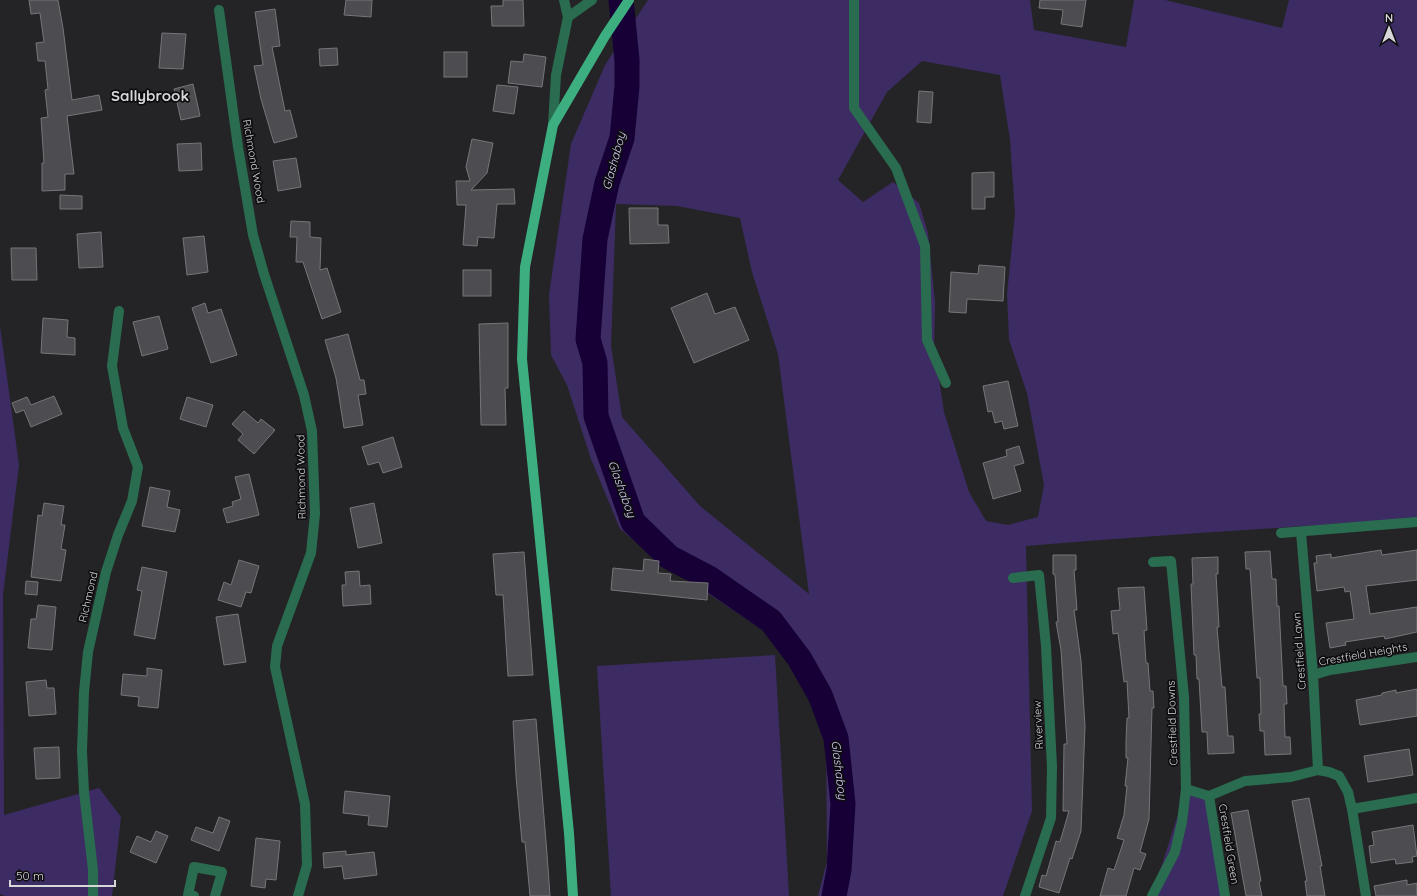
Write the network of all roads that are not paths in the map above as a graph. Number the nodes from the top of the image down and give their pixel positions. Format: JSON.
{"nodes":[{"id":1,"x":564,"y":0,"type":"edge"},
{"id":2,"x":592,"y":0,"type":"edge"},
{"id":3,"x":629,"y":0,"type":"edge"},
{"id":4,"x":854,"y":0,"type":"edge"},
{"id":5,"x":219,"y":10,"type":"dead end"},
{"id":6,"x":568,"y":17,"type":"junction"},
{"id":7,"x":553,"y":125,"type":"junction"},
{"id":8,"x":119,"y":311,"type":"dead end"},
{"id":9,"x":946,"y":382,"type":"dead end"},
{"id":10,"x":1417,"y":522,"type":"edge"},
{"id":11,"x":1302,"y":532,"type":"junction"},
{"id":12,"x":1281,"y":534,"type":"dead end"},
{"id":13,"x":1154,"y":562,"type":"dead end"},
{"id":14,"x":1013,"y":578,"type":"dead end"},
{"id":15,"x":1417,"y":657,"type":"edge"},
{"id":16,"x":1313,"y":675,"type":"junction"},
{"id":17,"x":1318,"y":770,"type":"junction"},
{"id":18,"x":1186,"y":789,"type":"junction"},
{"id":19,"x":1209,"y":796,"type":"junction"},
{"id":20,"x":1417,"y":798,"type":"edge"},
{"id":21,"x":1352,"y":809,"type":"junction"},
{"id":22,"x":93,"y":896,"type":"edge"},
{"id":23,"x":194,"y":896,"type":"edge"},
{"id":24,"x":215,"y":896,"type":"edge"},
{"id":25,"x":298,"y":896,"type":"edge"},
{"id":26,"x":573,"y":896,"type":"edge"},
{"id":27,"x":1025,"y":896,"type":"edge"},
{"id":28,"x":1152,"y":896,"type":"edge"},
{"id":29,"x":1225,"y":896,"type":"edge"},
{"id":30,"x":1366,"y":896,"type":"edge"}],
"edges":[{"from":1,"to":6,"type":"street"},
{"from":2,"to":6,"type":"street"},
{"from":3,"to":7,"type":"main road"},
{"from":4,"to":9,"type":"street"},
{"from":5,"to":25,"type":"street","name":"Richmond Wood"},
{"from":6,"to":7,"type":"street"},
{"from":7,"to":26,"type":"main road"},
{"from":8,"to":22,"type":"street","name":"Richmond"},
{"from":10,"to":11,"type":"street"},
{"from":11,"to":12,"type":"street"},
{"from":11,"to":16,"type":"street","name":"Crestfield Lawn"},
{"from":13,"to":18,"type":"street","name":"Crestfield Downs"},
{"from":14,"to":27,"type":"street","name":"Riverview"},
{"from":15,"to":16,"type":"street","name":"Crestfield Heights"},
{"from":16,"to":17,"type":"street","name":"Crestfield Lawn"},
{"from":17,"to":19,"type":"street"},
{"from":17,"to":21,"type":"street"},
{"from":18,"to":19,"type":"street"},
{"from":18,"to":28,"type":"street","name":"Crestfield Downs"},
{"from":19,"to":29,"type":"street","name":"Crestfield Green"},
{"from":20,"to":21,"type":"street"},
{"from":21,"to":30,"type":"street"},
{"from":23,"to":24,"type":"street"}]}
